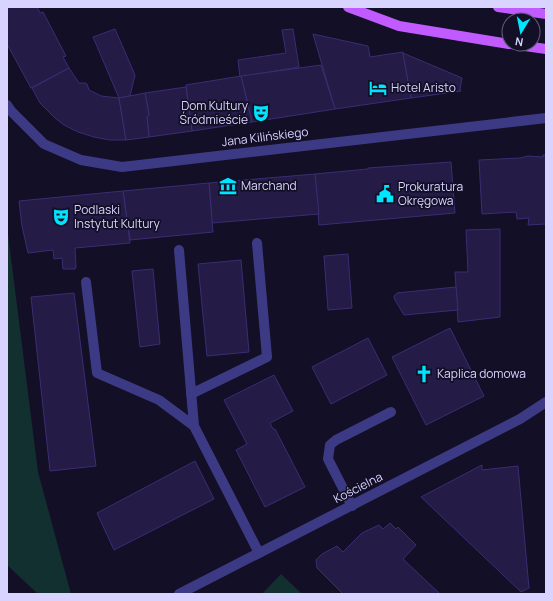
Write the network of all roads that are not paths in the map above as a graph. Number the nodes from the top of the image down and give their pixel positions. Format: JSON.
{"nodes":[{"id":1,"x":348,"y":7,"type":"edge"},
{"id":2,"x":498,"y":7,"type":"edge"},
{"id":3,"x":546,"y":14,"type":"edge"},
{"id":4,"x":501,"y":43,"type":"edge"},
{"id":5,"x":7,"y":105,"type":"edge"},
{"id":6,"x":546,"y":118,"type":"edge"},
{"id":7,"x":257,"y":243,"type":"dead end"},
{"id":8,"x":179,"y":250,"type":"dead end"},
{"id":9,"x":86,"y":282,"type":"dead end"},
{"id":10,"x":191,"y":394,"type":"junction"},
{"id":11,"x":546,"y":402,"type":"edge"},
{"id":12,"x":391,"y":412,"type":"dead end"},
{"id":13,"x":194,"y":426,"type":"junction"},
{"id":14,"x":352,"y":506,"type":"junction"},
{"id":15,"x":259,"y":553,"type":"junction"},
{"id":16,"x":179,"y":594,"type":"edge"}],
"edges":[{"from":1,"to":4,"type":"main road"},
{"from":2,"to":3,"type":"main road"},
{"from":5,"to":6,"type":"street","name":"Jana Kilińskiego"},
{"from":7,"to":10,"type":"street"},
{"from":8,"to":10,"type":"street"},
{"from":9,"to":13,"type":"street"},
{"from":10,"to":13,"type":"street"},
{"from":11,"to":14,"type":"street","name":"Kościelna"},
{"from":12,"to":14,"type":"street"},
{"from":13,"to":15,"type":"street"},
{"from":14,"to":15,"type":"street","name":"Kościelna"},
{"from":15,"to":16,"type":"street","name":"Kościelna"}]}
